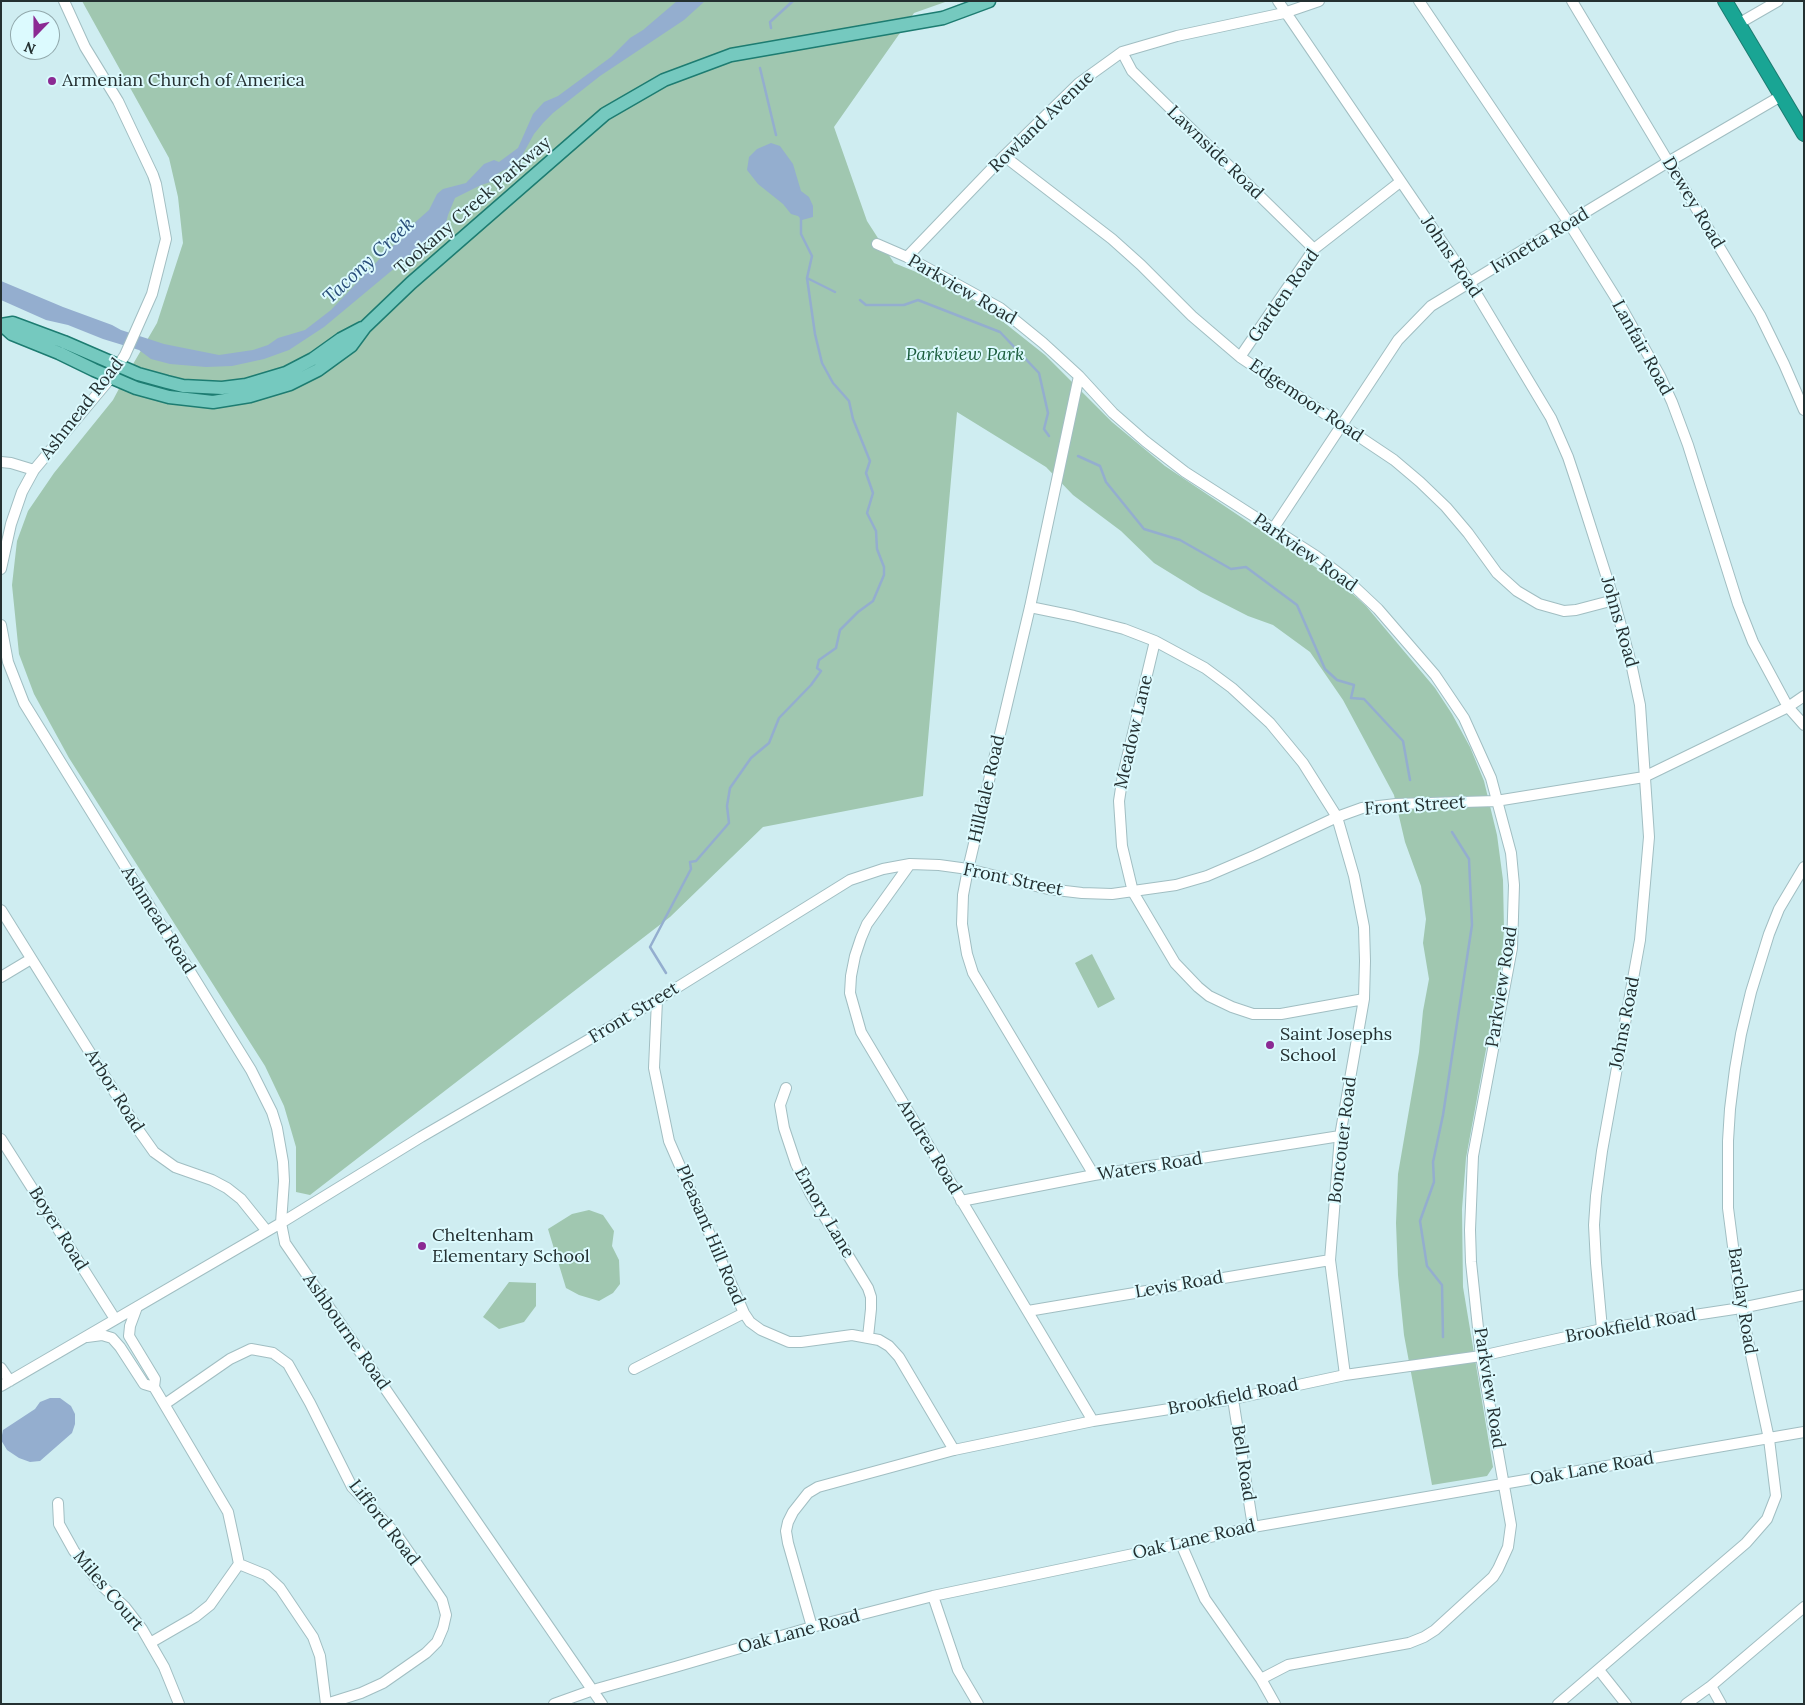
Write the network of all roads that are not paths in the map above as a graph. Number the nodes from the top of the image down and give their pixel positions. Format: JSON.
{"nodes":[{"id":1,"x":64,"y":1,"type":"edge"},
{"id":2,"x":989,"y":1,"type":"edge"},
{"id":3,"x":1278,"y":1,"type":"edge"},
{"id":4,"x":1319,"y":1,"type":"edge"},
{"id":5,"x":1419,"y":1,"type":"edge"},
{"id":6,"x":1572,"y":1,"type":"edge"},
{"id":7,"x":1725,"y":1,"type":"edge"},
{"id":8,"x":1778,"y":1,"type":"edge"},
{"id":9,"x":1284,"y":13,"type":"junction"},
{"id":10,"x":1738,"y":24,"type":"junction"},
{"id":11,"x":1122,"y":52,"type":"junction"},
{"id":12,"x":1781,"y":96,"type":"junction"},
{"id":13,"x":1804,"y":134,"type":"edge"},
{"id":14,"x":1004,"y":156,"type":"junction"},
{"id":15,"x":1668,"y":162,"type":"junction"},
{"id":16,"x":1400,"y":182,"type":"junction"},
{"id":17,"x":1569,"y":223,"type":"junction"},
{"id":18,"x":877,"y":244,"type":"dead end"},
{"id":19,"x":1314,"y":249,"type":"junction"},
{"id":20,"x":908,"y":257,"type":"junction"},
{"id":21,"x":1470,"y":283,"type":"junction"},
{"id":22,"x":2,"y":325,"type":"edge"},
{"id":23,"x":365,"y":327,"type":"junction"},
{"id":24,"x":1240,"y":358,"type":"junction"},
{"id":25,"x":122,"y":360,"type":"junction"},
{"id":26,"x":1079,"y":376,"type":"junction"},
{"id":27,"x":111,"y":377,"type":"junction"},
{"id":28,"x":1804,"y":410,"type":"edge"},
{"id":29,"x":1342,"y":425,"type":"junction"},
{"id":30,"x":1,"y":462,"type":"edge"},
{"id":31,"x":34,"y":470,"type":"junction"},
{"id":32,"x":1273,"y":529,"type":"junction"},
{"id":33,"x":1,"y":569,"type":"edge"},
{"id":34,"x":1614,"y":600,"type":"junction"},
{"id":35,"x":1030,"y":608,"type":"junction"},
{"id":36,"x":1,"y":625,"type":"edge"},
{"id":37,"x":1156,"y":641,"type":"junction"},
{"id":38,"x":1804,"y":696,"type":"edge"},
{"id":39,"x":1788,"y":707,"type":"junction"},
{"id":40,"x":1804,"y":725,"type":"edge"},
{"id":41,"x":1644,"y":777,"type":"junction"},
{"id":42,"x":1496,"y":801,"type":"junction"},
{"id":43,"x":1338,"y":817,"type":"junction"},
{"id":44,"x":910,"y":864,"type":"junction"},
{"id":45,"x":1804,"y":867,"type":"edge"},
{"id":46,"x":968,"y":870,"type":"junction"},
{"id":47,"x":1133,"y":892,"type":"junction"},
{"id":48,"x":1,"y":910,"type":"edge"},
{"id":49,"x":31,"y":959,"type":"junction"},
{"id":50,"x":1,"y":977,"type":"edge"},
{"id":51,"x":1364,"y":999,"type":"junction"},
{"id":52,"x":657,"y":1000,"type":"junction"},
{"id":53,"x":786,"y":1088,"type":"dead end"},
{"id":54,"x":1340,"y":1136,"type":"junction"},
{"id":55,"x":1,"y":1139,"type":"edge"},
{"id":56,"x":1094,"y":1175,"type":"junction"},
{"id":57,"x":961,"y":1201,"type":"junction"},
{"id":58,"x":281,"y":1223,"type":"junction"},
{"id":59,"x":266,"y":1230,"type":"junction"},
{"id":60,"x":1330,"y":1260,"type":"junction"},
{"id":61,"x":1804,"y":1295,"type":"edge"},
{"id":62,"x":137,"y":1307,"type":"junction"},
{"id":63,"x":1741,"y":1308,"type":"junction"},
{"id":64,"x":1028,"y":1310,"type":"junction"},
{"id":65,"x":744,"y":1313,"type":"junction"},
{"id":66,"x":115,"y":1319,"type":"junction"},
{"id":67,"x":1602,"y":1329,"type":"junction"},
{"id":68,"x":83,"y":1337,"type":"junction"},
{"id":69,"x":868,"y":1337,"type":"junction"},
{"id":70,"x":1481,"y":1356,"type":"junction"},
{"id":71,"x":1,"y":1368,"type":"edge"},
{"id":72,"x":634,"y":1369,"type":"dead end"},
{"id":73,"x":1344,"y":1375,"type":"junction"},
{"id":74,"x":5,"y":1384,"type":"edge"},
{"id":75,"x":154,"y":1387,"type":"junction"},
{"id":76,"x":1233,"y":1399,"type":"junction"},
{"id":77,"x":165,"y":1404,"type":"junction"},
{"id":78,"x":1093,"y":1421,"type":"junction"},
{"id":79,"x":1804,"y":1432,"type":"edge"},
{"id":80,"x":1769,"y":1439,"type":"junction"},
{"id":81,"x":954,"y":1450,"type":"junction"},
{"id":82,"x":1505,"y":1484,"type":"junction"},
{"id":83,"x":58,"y":1502,"type":"dead end"},
{"id":84,"x":1253,"y":1527,"type":"junction"},
{"id":85,"x":1181,"y":1544,"type":"junction"},
{"id":86,"x":239,"y":1564,"type":"junction"},
{"id":87,"x":933,"y":1596,"type":"junction"},
{"id":88,"x":1804,"y":1607,"type":"edge"},
{"id":89,"x":812,"y":1627,"type":"junction"},
{"id":90,"x":150,"y":1643,"type":"junction"},
{"id":91,"x":1599,"y":1670,"type":"junction"},
{"id":92,"x":1260,"y":1679,"type":"junction"},
{"id":93,"x":1711,"y":1686,"type":"junction"},
{"id":94,"x":593,"y":1690,"type":"junction"},
{"id":95,"x":179,"y":1704,"type":"edge"},
{"id":96,"x":326,"y":1704,"type":"edge"},
{"id":97,"x":554,"y":1704,"type":"edge"},
{"id":98,"x":602,"y":1704,"type":"edge"},
{"id":99,"x":978,"y":1704,"type":"edge"},
{"id":100,"x":1275,"y":1704,"type":"edge"},
{"id":101,"x":1558,"y":1704,"type":"edge"},
{"id":102,"x":1626,"y":1704,"type":"edge"},
{"id":103,"x":1686,"y":1704,"type":"edge"},
{"id":104,"x":1721,"y":1704,"type":"edge"}],
"edges":[{"from":1,"to":25,"type":"street","name":"Ashmead Road"},
{"from":2,"to":23,"type":"main road","name":"Tookany Creek Parkway"},
{"from":3,"to":9,"type":"street","name":"Johns Road"},
{"from":4,"to":9,"type":"street","name":"Rowland Avenue"},
{"from":5,"to":17,"type":"street","name":"Lanfair Road"},
{"from":6,"to":15,"type":"street","name":"Dewey Road"},
{"from":7,"to":10,"type":"highway"},
{"from":8,"to":10,"type":"street"},
{"from":9,"to":11,"type":"street","name":"Rowland Avenue"},
{"from":9,"to":16,"type":"street","name":"Johns Road"},
{"from":10,"to":12,"type":"highway"},
{"from":11,"to":14,"type":"street","name":"Rowland Avenue"},
{"from":11,"to":19,"type":"street","name":"Lawnside Road"},
{"from":12,"to":13,"type":"highway"},
{"from":12,"to":15,"type":"street","name":"Ivinetta Road"},
{"from":14,"to":20,"type":"street","name":"Rowland Avenue"},
{"from":14,"to":24,"type":"street","name":"Edgemoor Road"},
{"from":15,"to":17,"type":"street","name":"Ivinetta Road"},
{"from":15,"to":28,"type":"street","name":"Dewey Road"},
{"from":16,"to":19,"type":"street","name":"Garden Road"},
{"from":16,"to":21,"type":"street","name":"Johns Road"},
{"from":17,"to":21,"type":"street","name":"Ivinetta Road"},
{"from":17,"to":39,"type":"street","name":"Lanfair Road"},
{"from":18,"to":20,"type":"street","name":"Parkview Road"},
{"from":19,"to":24,"type":"street","name":"Garden Road"},
{"from":20,"to":26,"type":"street","name":"Parkview Road"},
{"from":21,"to":29,"type":"street","name":"Ivinetta Road"},
{"from":21,"to":34,"type":"street","name":"Johns Road"},
{"from":22,"to":25,"type":"main road","name":"Tookany Creek Parkway"},
{"from":22,"to":27,"type":"main road","name":"Tookany Creek Parkway"},
{"from":23,"to":25,"type":"main road","name":"Tookany Creek Parkway"},
{"from":23,"to":27,"type":"main road","name":"Tookany Creek Parkway"},
{"from":24,"to":29,"type":"street","name":"Edgemoor Road"},
{"from":25,"to":27,"type":"street","name":"Ashmead Road"},
{"from":26,"to":32,"type":"street","name":"Parkview Road"},
{"from":26,"to":35,"type":"street","name":"Hilldale Road"},
{"from":27,"to":31,"type":"street","name":"Ashmead Road"},
{"from":29,"to":32,"type":"street","name":"Ivinetta Road"},
{"from":29,"to":34,"type":"street","name":"Edgemoor Road"},
{"from":30,"to":31,"type":"street"},
{"from":31,"to":33,"type":"street","name":"Ashmead Road"},
{"from":32,"to":42,"type":"street","name":"Parkview Road"},
{"from":34,"to":41,"type":"street","name":"Johns Road"},
{"from":35,"to":37,"type":"street","name":"Boncouer Road"},
{"from":35,"to":46,"type":"street","name":"Hilldale Road"},
{"from":36,"to":58,"type":"street","name":"Ashmead Road"},
{"from":37,"to":43,"type":"street","name":"Boncouer Road"},
{"from":37,"to":47,"type":"street","name":"Meadow Lane"},
{"from":38,"to":39,"type":"street","name":"Front Street"},
{"from":39,"to":40,"type":"street","name":"Lanfair Road"},
{"from":39,"to":41,"type":"street","name":"Front Street"},
{"from":41,"to":42,"type":"street","name":"Front Street"},
{"from":41,"to":67,"type":"street","name":"Johns Road"},
{"from":42,"to":43,"type":"street","name":"Front Street"},
{"from":42,"to":70,"type":"street","name":"Parkview Road"},
{"from":43,"to":47,"type":"street","name":"Front Street"},
{"from":43,"to":51,"type":"street","name":"Boncouer Road"},
{"from":44,"to":46,"type":"street","name":"Front Street"},
{"from":44,"to":52,"type":"street","name":"Front Street"},
{"from":44,"to":57,"type":"street","name":"Andrea Road"},
{"from":45,"to":63,"type":"street","name":"Barclay Road"},
{"from":46,"to":47,"type":"street","name":"Front Street"},
{"from":46,"to":56,"type":"street","name":"Hilldale Road"},
{"from":47,"to":51,"type":"street","name":"Meadow Lane"},
{"from":48,"to":49,"type":"street","name":"Arbor Road"},
{"from":49,"to":50,"type":"street"},
{"from":49,"to":59,"type":"street","name":"Arbor Road"},
{"from":51,"to":54,"type":"street","name":"Boncouer Road"},
{"from":52,"to":58,"type":"street","name":"Front Street"},
{"from":52,"to":65,"type":"street","name":"Pleasant Hill Road"},
{"from":53,"to":69,"type":"street","name":"Emory Lane"},
{"from":54,"to":56,"type":"street","name":"Waters Road"},
{"from":54,"to":60,"type":"street","name":"Boncouer Road"},
{"from":55,"to":66,"type":"street","name":"Boyer Road"},
{"from":56,"to":57,"type":"street","name":"Waters Road"},
{"from":57,"to":64,"type":"street","name":"Andrea Road"},
{"from":58,"to":59,"type":"street"},
{"from":58,"to":94,"type":"street","name":"Ashbourne Road"},
{"from":59,"to":62,"type":"street"},
{"from":60,"to":64,"type":"street","name":"Levis Road"},
{"from":60,"to":73,"type":"street","name":"Boncouer Road"},
{"from":61,"to":63,"type":"street","name":"Brookfield Road"},
{"from":62,"to":66,"type":"street"},
{"from":62,"to":75,"type":"street"},
{"from":63,"to":67,"type":"street","name":"Brookfield Road"},
{"from":63,"to":80,"type":"street","name":"Barclay Road"},
{"from":64,"to":78,"type":"street","name":"Andrea Road"},
{"from":65,"to":69,"type":"street","name":"Pleasant Hill Road"},
{"from":65,"to":72,"type":"street"},
{"from":66,"to":68,"type":"street"},
{"from":67,"to":70,"type":"street","name":"Brookfield Road"},
{"from":68,"to":74,"type":"street"},
{"from":68,"to":75,"type":"street"},
{"from":69,"to":81,"type":"street","name":"Pleasant Hill Road"},
{"from":70,"to":73,"type":"street","name":"Brookfield Road"},
{"from":70,"to":82,"type":"street","name":"Parkview Road"},
{"from":71,"to":74,"type":"street"},
{"from":73,"to":76,"type":"street","name":"Brookfield Road"},
{"from":75,"to":77,"type":"street"},
{"from":76,"to":78,"type":"street","name":"Brookfield Road"},
{"from":76,"to":84,"type":"street","name":"Bell Road"},
{"from":77,"to":86,"type":"street"},
{"from":77,"to":96,"type":"street","name":"Lifford Road"},
{"from":78,"to":81,"type":"street","name":"Brookfield Road"},
{"from":79,"to":80,"type":"street","name":"Oak Lane Road"},
{"from":80,"to":82,"type":"street","name":"Oak Lane Road"},
{"from":80,"to":91,"type":"street","name":"Barclay Road"},
{"from":81,"to":89,"type":"street","name":"Brookfield Road"},
{"from":82,"to":84,"type":"street","name":"Oak Lane Road"},
{"from":82,"to":92,"type":"street","name":"Parkview Road"},
{"from":83,"to":90,"type":"street","name":"Miles Court"},
{"from":84,"to":85,"type":"street","name":"Oak Lane Road"},
{"from":85,"to":87,"type":"street","name":"Oak Lane Road"},
{"from":85,"to":92,"type":"street"},
{"from":86,"to":90,"type":"street"},
{"from":86,"to":96,"type":"street"},
{"from":87,"to":89,"type":"street","name":"Oak Lane Road"},
{"from":87,"to":99,"type":"street"},
{"from":88,"to":93,"type":"street"},
{"from":89,"to":94,"type":"street","name":"Oak Lane Road"},
{"from":90,"to":95,"type":"street","name":"Miles Court"},
{"from":91,"to":101,"type":"street","name":"Barclay Road"},
{"from":91,"to":102,"type":"street"},
{"from":92,"to":100,"type":"street"},
{"from":93,"to":103,"type":"street"},
{"from":93,"to":104,"type":"street"},
{"from":94,"to":97,"type":"street"},
{"from":94,"to":98,"type":"street","name":"Ashbourne Road"}]}
